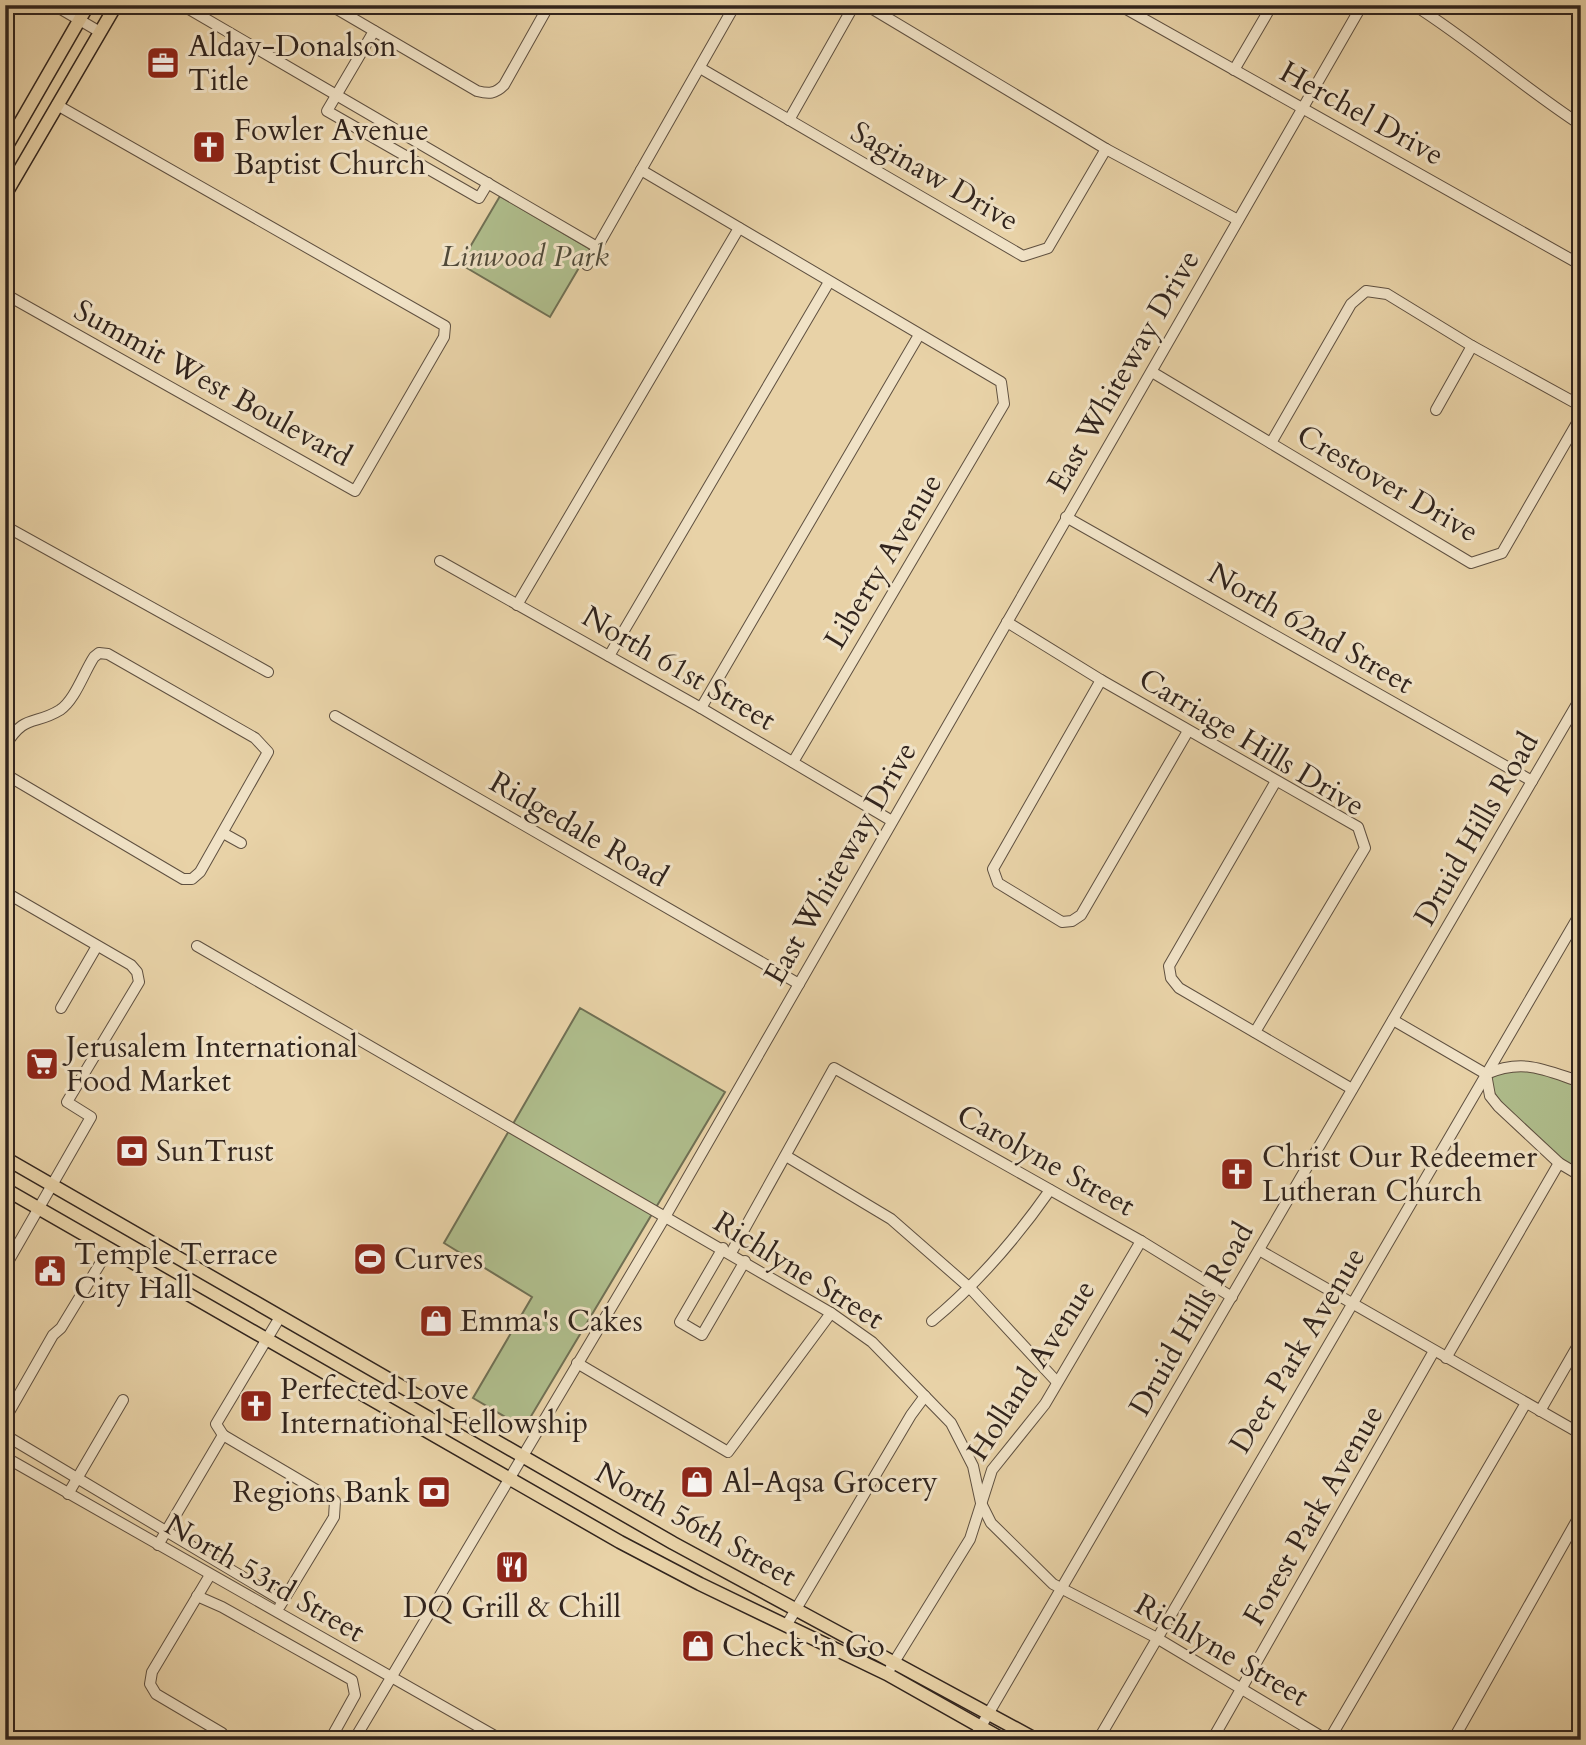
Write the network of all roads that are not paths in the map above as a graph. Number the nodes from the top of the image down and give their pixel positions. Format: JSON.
{"nodes":[{"id":1,"x":54,"y":5,"type":"edge"},
{"id":2,"x":88,"y":5,"type":"edge"},
{"id":3,"x":116,"y":5,"type":"edge"},
{"id":4,"x":183,"y":5,"type":"edge"},
{"id":5,"x":330,"y":5,"type":"edge"},
{"id":6,"x":549,"y":5,"type":"edge"},
{"id":7,"x":735,"y":5,"type":"edge"},
{"id":8,"x":854,"y":5,"type":"edge"},
{"id":9,"x":866,"y":5,"type":"edge"},
{"id":10,"x":1119,"y":5,"type":"edge"},
{"id":11,"x":1272,"y":5,"type":"edge"},
{"id":12,"x":1362,"y":5,"type":"edge"},
{"id":13,"x":1413,"y":5,"type":"edge"},
{"id":14,"x":79,"y":20,"type":"junction"},
{"id":15,"x":374,"y":31,"type":"junction"},
{"id":16,"x":100,"y":32,"type":"junction"},
{"id":17,"x":700,"y":68,"type":"junction"},
{"id":18,"x":1234,"y":70,"type":"junction"},
{"id":19,"x":335,"y":96,"type":"junction"},
{"id":20,"x":57,"y":105,"type":"junction"},
{"id":21,"x":1302,"y":106,"type":"junction"},
{"id":22,"x":789,"y":120,"type":"junction"},
{"id":23,"x":1581,"y":125,"type":"edge"},
{"id":24,"x":5,"y":149,"type":"edge"},
{"id":25,"x":1106,"y":149,"type":"junction"},
{"id":26,"x":641,"y":170,"type":"junction"},
{"id":27,"x":488,"y":183,"type":"junction"},
{"id":28,"x":5,"y":195,"type":"edge"},
{"id":29,"x":1238,"y":220,"type":"junction"},
{"id":30,"x":739,"y":229,"type":"junction"},
{"id":31,"x":597,"y":247,"type":"junction"},
{"id":32,"x":587,"y":265,"type":"dead end"},
{"id":33,"x":1581,"y":265,"type":"edge"},
{"id":34,"x":829,"y":282,"type":"junction"},
{"id":35,"x":5,"y":294,"type":"edge"},
{"id":36,"x":919,"y":335,"type":"junction"},
{"id":37,"x":1472,"y":346,"type":"junction"},
{"id":38,"x":1152,"y":372,"type":"junction"},
{"id":39,"x":1581,"y":405,"type":"edge"},
{"id":40,"x":1436,"y":410,"type":"dead end"},
{"id":41,"x":1581,"y":416,"type":"edge"},
{"id":42,"x":1271,"y":443,"type":"junction"},
{"id":43,"x":1066,"y":517,"type":"junction"},
{"id":44,"x":5,"y":526,"type":"edge"},
{"id":45,"x":440,"y":561,"type":"dead end"},
{"id":46,"x":517,"y":605,"type":"junction"},
{"id":47,"x":1007,"y":622,"type":"junction"},
{"id":48,"x":609,"y":656,"type":"junction"},
{"id":49,"x":268,"y":672,"type":"dead end"},
{"id":50,"x":1101,"y":680,"type":"junction"},
{"id":51,"x":1581,"y":696,"type":"edge"},
{"id":52,"x":701,"y":708,"type":"junction"},
{"id":53,"x":335,"y":716,"type":"dead end"},
{"id":54,"x":1188,"y":731,"type":"junction"},
{"id":55,"x":5,"y":746,"type":"edge"},
{"id":56,"x":793,"y":762,"type":"junction"},
{"id":57,"x":5,"y":774,"type":"edge"},
{"id":58,"x":1276,"y":781,"type":"junction"},
{"id":59,"x":1532,"y":781,"type":"junction"},
{"id":60,"x":892,"y":821,"type":"junction"},
{"id":61,"x":223,"y":834,"type":"junction"},
{"id":62,"x":240,"y":843,"type":"dead end"},
{"id":63,"x":5,"y":892,"type":"edge"},
{"id":64,"x":1581,"y":912,"type":"edge"},
{"id":65,"x":97,"y":946,"type":"junction"},
{"id":66,"x":197,"y":946,"type":"dead end"},
{"id":67,"x":799,"y":984,"type":"junction"},
{"id":68,"x":61,"y":1008,"type":"dead end"},
{"id":69,"x":1393,"y":1020,"type":"junction"},
{"id":70,"x":1255,"y":1032,"type":"junction"},
{"id":71,"x":1486,"y":1074,"type":"junction"},
{"id":72,"x":1581,"y":1082,"type":"edge"},
{"id":73,"x":1352,"y":1089,"type":"junction"},
{"id":74,"x":786,"y":1156,"type":"junction"},
{"id":75,"x":5,"y":1158,"type":"edge"},
{"id":76,"x":1559,"y":1163,"type":"junction"},
{"id":77,"x":1581,"y":1176,"type":"edge"},
{"id":78,"x":52,"y":1185,"type":"junction"},
{"id":79,"x":5,"y":1189,"type":"edge"},
{"id":80,"x":1050,"y":1190,"type":"junction"},
{"id":81,"x":39,"y":1208,"type":"junction"},
{"id":82,"x":665,"y":1217,"type":"junction"},
{"id":83,"x":1141,"y":1241,"type":"junction"},
{"id":84,"x":109,"y":1249,"type":"junction"},
{"id":85,"x":727,"y":1250,"type":"junction"},
{"id":86,"x":1259,"y":1250,"type":"junction"},
{"id":87,"x":745,"y":1261,"type":"junction"},
{"id":88,"x":5,"y":1267,"type":"edge"},
{"id":89,"x":971,"y":1289,"type":"junction"},
{"id":90,"x":1232,"y":1297,"type":"junction"},
{"id":91,"x":1354,"y":1304,"type":"junction"},
{"id":92,"x":831,"y":1313,"type":"junction"},
{"id":93,"x":279,"y":1317,"type":"junction"},
{"id":94,"x":932,"y":1321,"type":"dead end"},
{"id":95,"x":295,"y":1326,"type":"junction"},
{"id":96,"x":266,"y":1339,"type":"junction"},
{"id":97,"x":1581,"y":1340,"type":"edge"},
{"id":98,"x":282,"y":1348,"type":"junction"},
{"id":99,"x":1434,"y":1351,"type":"junction"},
{"id":100,"x":1446,"y":1358,"type":"junction"},
{"id":101,"x":577,"y":1363,"type":"junction"},
{"id":102,"x":1057,"y":1382,"type":"junction"},
{"id":103,"x":925,"y":1396,"type":"junction"},
{"id":104,"x":123,"y":1400,"type":"dead end"},
{"id":105,"x":426,"y":1401,"type":"junction"},
{"id":106,"x":1526,"y":1403,"type":"junction"},
{"id":107,"x":443,"y":1410,"type":"junction"},
{"id":108,"x":1540,"y":1411,"type":"junction"},
{"id":109,"x":5,"y":1419,"type":"edge"},
{"id":110,"x":413,"y":1424,"type":"junction"},
{"id":111,"x":428,"y":1432,"type":"junction"},
{"id":112,"x":1581,"y":1434,"type":"edge"},
{"id":113,"x":5,"y":1435,"type":"edge"},
{"id":114,"x":223,"y":1435,"type":"junction"},
{"id":115,"x":521,"y":1456,"type":"junction"},
{"id":116,"x":5,"y":1457,"type":"edge"},
{"id":117,"x":77,"y":1478,"type":"junction"},
{"id":118,"x":508,"y":1478,"type":"junction"},
{"id":119,"x":68,"y":1494,"type":"junction"},
{"id":120,"x":981,"y":1503,"type":"junction"},
{"id":121,"x":1581,"y":1513,"type":"edge"},
{"id":122,"x":633,"y":1520,"type":"junction"},
{"id":123,"x":167,"y":1529,"type":"junction"},
{"id":124,"x":620,"y":1542,"type":"junction"},
{"id":125,"x":158,"y":1545,"type":"junction"},
{"id":126,"x":210,"y":1575,"type":"junction"},
{"id":127,"x":1064,"y":1588,"type":"junction"},
{"id":128,"x":197,"y":1596,"type":"junction"},
{"id":129,"x":283,"y":1601,"type":"junction"},
{"id":130,"x":796,"y":1609,"type":"junction"},
{"id":131,"x":276,"y":1613,"type":"junction"},
{"id":132,"x":786,"y":1626,"type":"junction"},
{"id":133,"x":1156,"y":1637,"type":"junction"},
{"id":134,"x":895,"y":1661,"type":"junction"},
{"id":135,"x":887,"y":1674,"type":"junction"},
{"id":136,"x":390,"y":1677,"type":"junction"},
{"id":137,"x":1242,"y":1689,"type":"junction"},
{"id":138,"x":989,"y":1711,"type":"junction"},
{"id":139,"x":981,"y":1727,"type":"junction"},
{"id":140,"x":497,"y":1739,"type":"edge"},
{"id":141,"x":222,"y":1740,"type":"edge"},
{"id":142,"x":330,"y":1740,"type":"edge"},
{"id":143,"x":354,"y":1740,"type":"edge"},
{"id":144,"x":973,"y":1740,"type":"edge"},
{"id":145,"x":1004,"y":1740,"type":"edge"},
{"id":146,"x":1037,"y":1740,"type":"edge"},
{"id":147,"x":1098,"y":1740,"type":"edge"},
{"id":148,"x":1212,"y":1740,"type":"edge"},
{"id":149,"x":1328,"y":1740,"type":"edge"},
{"id":150,"x":1453,"y":1740,"type":"edge"}],
"edges":[{"from":1,"to":14,"type":"street"},
{"from":2,"to":14,"type":"main road"},
{"from":3,"to":16,"type":"main road"},
{"from":4,"to":19,"type":"street"},
{"from":5,"to":15,"type":"street"},
{"from":6,"to":15,"type":"street"},
{"from":7,"to":17,"type":"street"},
{"from":8,"to":22,"type":"street"},
{"from":9,"to":25,"type":"street"},
{"from":10,"to":18,"type":"street","name":"Herchel Drive"},
{"from":11,"to":18,"type":"street"},
{"from":12,"to":21,"type":"street","name":"East Whiteway Drive"},
{"from":13,"to":23,"type":"street"},
{"from":14,"to":16,"type":"street"},
{"from":14,"to":24,"type":"main road"},
{"from":15,"to":19,"type":"street"},
{"from":16,"to":20,"type":"main road"},
{"from":17,"to":22,"type":"street","name":"Saginaw Drive"},
{"from":17,"to":26,"type":"street"},
{"from":18,"to":21,"type":"street","name":"Herchel Drive"},
{"from":19,"to":27,"type":"street"},
{"from":19,"to":27,"type":"street"},
{"from":20,"to":28,"type":"main road"},
{"from":20,"to":35,"type":"street","name":"Summit West Boulevard"},
{"from":21,"to":29,"type":"street","name":"East Whiteway Drive"},
{"from":21,"to":33,"type":"street","name":"Herchel Drive"},
{"from":22,"to":25,"type":"street","name":"Saginaw Drive"},
{"from":25,"to":29,"type":"street"},
{"from":26,"to":30,"type":"street"},
{"from":26,"to":31,"type":"street"},
{"from":27,"to":31,"type":"street"},
{"from":29,"to":38,"type":"street","name":"East Whiteway Drive"},
{"from":30,"to":34,"type":"street"},
{"from":30,"to":46,"type":"street"},
{"from":31,"to":32,"type":"street"},
{"from":34,"to":36,"type":"street"},
{"from":34,"to":48,"type":"street"},
{"from":36,"to":52,"type":"street"},
{"from":36,"to":56,"type":"street","name":"Liberty Avenue"},
{"from":37,"to":39,"type":"street"},
{"from":37,"to":40,"type":"street"},
{"from":37,"to":42,"type":"street"},
{"from":38,"to":42,"type":"street","name":"Crestover Drive"},
{"from":38,"to":43,"type":"street","name":"East Whiteway Drive"},
{"from":41,"to":42,"type":"street","name":"Crestover Drive"},
{"from":43,"to":47,"type":"street","name":"East Whiteway Drive"},
{"from":43,"to":59,"type":"street","name":"North 62nd Street"},
{"from":44,"to":49,"type":"street"},
{"from":45,"to":46,"type":"street","name":"North 61st Street"},
{"from":46,"to":48,"type":"street","name":"North 61st Street"},
{"from":47,"to":50,"type":"street","name":"Carriage Hills Drive"},
{"from":47,"to":60,"type":"street","name":"East Whiteway Drive"},
{"from":48,"to":52,"type":"street","name":"North 61st Street"},
{"from":50,"to":54,"type":"street","name":"Carriage Hills Drive"},
{"from":50,"to":54,"type":"street"},
{"from":51,"to":59,"type":"street","name":"Druid Hills Road"},
{"from":52,"to":56,"type":"street","name":"North 61st Street"},
{"from":53,"to":67,"type":"street","name":"Ridgedale Road"},
{"from":54,"to":58,"type":"street","name":"Carriage Hills Drive"},
{"from":55,"to":61,"type":"street"},
{"from":56,"to":60,"type":"street","name":"North 61st Street"},
{"from":57,"to":61,"type":"street"},
{"from":58,"to":70,"type":"street"},
{"from":58,"to":70,"type":"street","name":"Carriage Hills Drive"},
{"from":59,"to":69,"type":"street","name":"Druid Hills Road"},
{"from":60,"to":67,"type":"street","name":"East Whiteway Drive"},
{"from":61,"to":62,"type":"street"},
{"from":63,"to":65,"type":"street"},
{"from":64,"to":71,"type":"street","name":"Deer Park Avenue"},
{"from":65,"to":68,"type":"street"},
{"from":65,"to":78,"type":"street"},
{"from":66,"to":82,"type":"street","name":"Richlyne Street"},
{"from":67,"to":82,"type":"street","name":"East Whiteway Drive"},
{"from":69,"to":71,"type":"street"},
{"from":69,"to":73,"type":"street","name":"Druid Hills Road"},
{"from":70,"to":73,"type":"street"},
{"from":71,"to":72,"type":"street"},
{"from":71,"to":76,"type":"street"},
{"from":71,"to":91,"type":"street","name":"Deer Park Avenue"},
{"from":73,"to":86,"type":"street","name":"Druid Hills Road"},
{"from":74,"to":80,"type":"street","name":"Carolyne Street"},
{"from":74,"to":85,"type":"street"},
{"from":74,"to":89,"type":"street"},
{"from":75,"to":78,"type":"main road","name":"North 56th Street"},
{"from":76,"to":77,"type":"street"},
{"from":76,"to":100,"type":"street"},
{"from":78,"to":81,"type":"street"},
{"from":78,"to":93,"type":"main road","name":"North 56th Street"},
{"from":79,"to":81,"type":"main road","name":"North 56th Street"},
{"from":80,"to":83,"type":"street","name":"Carolyne Street"},
{"from":80,"to":89,"type":"street"},
{"from":81,"to":84,"type":"main road","name":"North 56th Street"},
{"from":81,"to":88,"type":"street"},
{"from":82,"to":85,"type":"street","name":"Richlyne Street"},
{"from":82,"to":101,"type":"street","name":"East Whiteway Drive"},
{"from":83,"to":90,"type":"street","name":"Carolyne Street"},
{"from":83,"to":102,"type":"street","name":"Holland Avenue"},
{"from":84,"to":96,"type":"main road","name":"North 56th Street"},
{"from":84,"to":109,"type":"street"},
{"from":85,"to":87,"type":"street","name":"Richlyne Street"},
{"from":85,"to":87,"type":"street"},
{"from":86,"to":90,"type":"street","name":"Druid Hills Road"},
{"from":86,"to":91,"type":"street"},
{"from":87,"to":92,"type":"street","name":"Richlyne Street"},
{"from":89,"to":94,"type":"street"},
{"from":89,"to":102,"type":"street"},
{"from":90,"to":127,"type":"street","name":"Druid Hills Road"},
{"from":91,"to":99,"type":"street"},
{"from":91,"to":133,"type":"street","name":"Deer Park Avenue"},
{"from":92,"to":101,"type":"street"},
{"from":92,"to":103,"type":"street","name":"Richlyne Street"},
{"from":93,"to":95,"type":"main road","name":"North 56th Street"},
{"from":93,"to":96,"type":"street"},
{"from":95,"to":98,"type":"main road"},
{"from":95,"to":105,"type":"main road","name":"North 56th Street"},
{"from":96,"to":98,"type":"main road","name":"North 56th Street"},
{"from":96,"to":114,"type":"street"},
{"from":97,"to":108,"type":"street"},
{"from":98,"to":110,"type":"main road","name":"North 56th Street"},
{"from":99,"to":100,"type":"street"},
{"from":99,"to":137,"type":"street","name":"Forest Park Avenue"},
{"from":100,"to":106,"type":"street"},
{"from":101,"to":115,"type":"street","name":"East Whiteway Drive"},
{"from":102,"to":120,"type":"street","name":"Holland Avenue"},
{"from":103,"to":120,"type":"street","name":"Richlyne Street"},
{"from":103,"to":130,"type":"street"},
{"from":104,"to":117,"type":"street"},
{"from":105,"to":107,"type":"main road","name":"North 56th Street"},
{"from":105,"to":110,"type":"main road"},
{"from":106,"to":108,"type":"street"},
{"from":106,"to":149,"type":"street"},
{"from":107,"to":111,"type":"main road"},
{"from":107,"to":115,"type":"main road","name":"North 56th Street"},
{"from":108,"to":112,"type":"street"},
{"from":110,"to":111,"type":"main road","name":"North 56th Street"},
{"from":111,"to":118,"type":"main road","name":"North 56th Street"},
{"from":113,"to":117,"type":"street"},
{"from":114,"to":123,"type":"street"},
{"from":114,"to":129,"type":"street"},
{"from":115,"to":118,"type":"street","name":"East Whiteway Drive"},
{"from":115,"to":122,"type":"main road","name":"North 56th Street"},
{"from":116,"to":119,"type":"street","name":"North 53rd Street"},
{"from":117,"to":119,"type":"street"},
{"from":117,"to":123,"type":"street"},
{"from":118,"to":124,"type":"main road","name":"North 56th Street"},
{"from":118,"to":136,"type":"street","name":"East Whiteway Drive"},
{"from":119,"to":125,"type":"street","name":"North 53rd Street"},
{"from":120,"to":127,"type":"street","name":"Richlyne Street"},
{"from":120,"to":134,"type":"street","name":"Holland Avenue"},
{"from":121,"to":150,"type":"street"},
{"from":122,"to":124,"type":"main road"},
{"from":122,"to":130,"type":"main road","name":"North 56th Street"},
{"from":123,"to":125,"type":"street"},
{"from":123,"to":129,"type":"street"},
{"from":124,"to":132,"type":"main road","name":"North 56th Street"},
{"from":125,"to":126,"type":"street","name":"North 53rd Street"},
{"from":126,"to":128,"type":"street"},
{"from":126,"to":131,"type":"street","name":"North 53rd Street"},
{"from":127,"to":133,"type":"street","name":"Richlyne Street"},
{"from":127,"to":138,"type":"street","name":"Druid Hills Road"},
{"from":128,"to":141,"type":"street"},
{"from":128,"to":142,"type":"street"},
{"from":129,"to":131,"type":"street"},
{"from":130,"to":132,"type":"street"},
{"from":130,"to":134,"type":"main road","name":"North 56th Street"},
{"from":131,"to":136,"type":"street","name":"North 53rd Street"},
{"from":132,"to":135,"type":"main road","name":"North 56th Street"},
{"from":133,"to":137,"type":"street","name":"Richlyne Street"},
{"from":133,"to":147,"type":"street","name":"Deer Park Avenue"},
{"from":134,"to":135,"type":"street","name":"Holland Avenue"},
{"from":134,"to":138,"type":"main road","name":"North 56th Street"},
{"from":135,"to":139,"type":"main road","name":"North 56th Street"},
{"from":136,"to":140,"type":"street","name":"North 53rd Street"},
{"from":136,"to":143,"type":"street","name":"East Whiteway Drive"},
{"from":137,"to":148,"type":"street","name":"Forest Park Avenue"},
{"from":137,"to":149,"type":"street","name":"Richlyne Street"},
{"from":138,"to":139,"type":"street","name":"Druid Hills Road"},
{"from":138,"to":146,"type":"main road","name":"North 56th Street"},
{"from":139,"to":144,"type":"street","name":"Druid Hills Road"},
{"from":139,"to":145,"type":"main road","name":"North 56th Street"}]}
